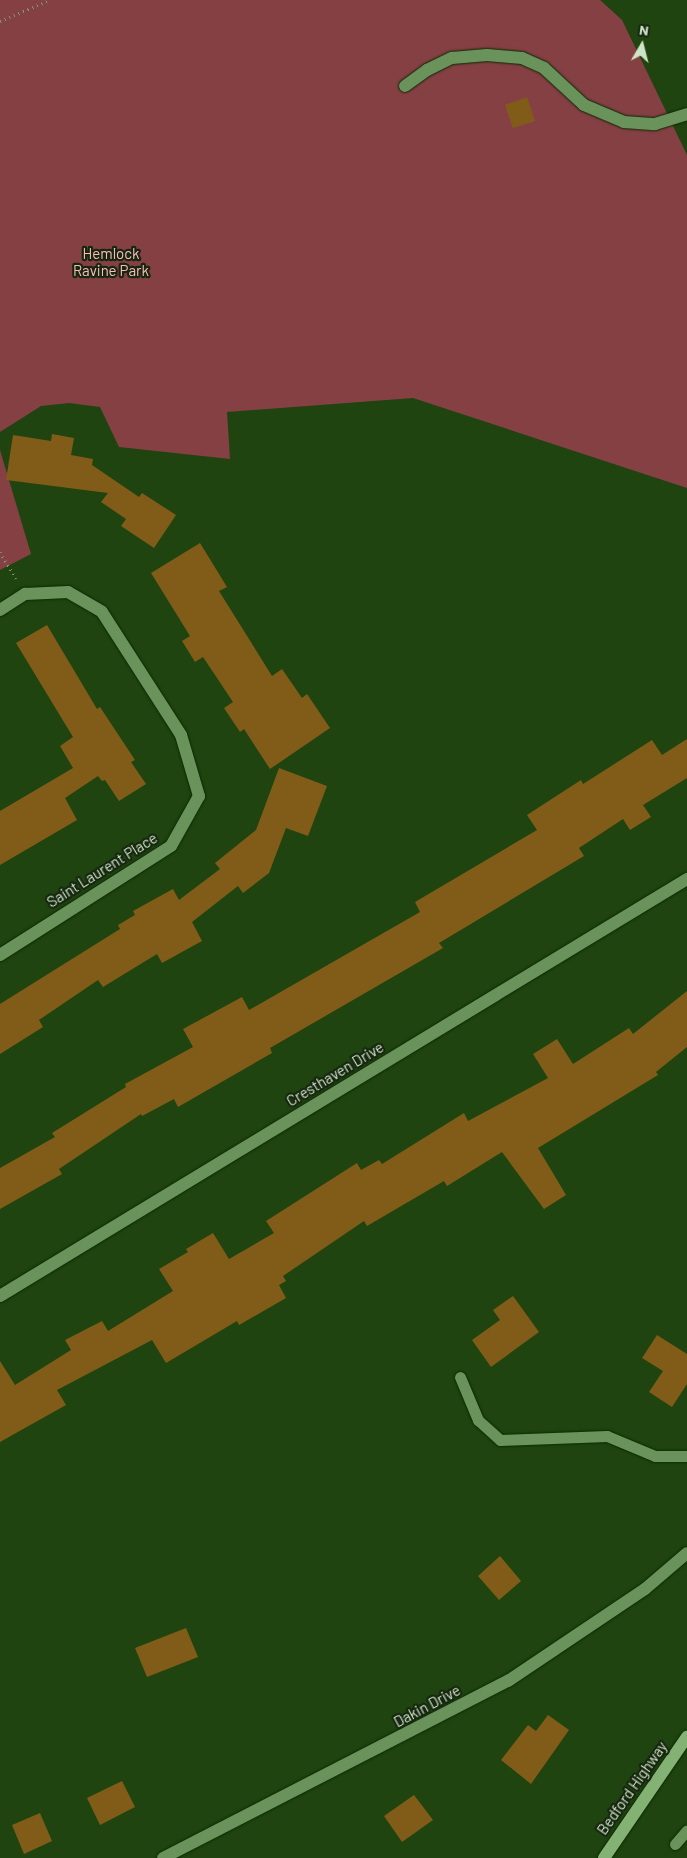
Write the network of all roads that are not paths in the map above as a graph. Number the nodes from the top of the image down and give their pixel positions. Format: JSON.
{"nodes":[{"id":1,"x":405,"y":86,"type":"dead end"},
{"id":2,"x":687,"y":114,"type":"edge"},
{"id":3,"x":0,"y":610,"type":"edge"},
{"id":4,"x":687,"y":879,"type":"edge"},
{"id":5,"x":0,"y":955,"type":"edge"},
{"id":6,"x":2,"y":1290,"type":"edge"},
{"id":7,"x":460,"y":1377,"type":"dead end"},
{"id":8,"x":687,"y":1456,"type":"edge"},
{"id":9,"x":687,"y":1553,"type":"edge"},
{"id":10,"x":687,"y":1737,"type":"edge"},
{"id":11,"x":687,"y":1830,"type":"edge"},
{"id":12,"x":675,"y":1844,"type":"dead end"},
{"id":13,"x":163,"y":1858,"type":"edge"},
{"id":14,"x":604,"y":1858,"type":"edge"}],
"edges":[{"from":1,"to":2,"type":"street"},
{"from":3,"to":5,"type":"street","name":"Saint Laurent Place"},
{"from":4,"to":6,"type":"street","name":"Cresthaven Drive"},
{"from":7,"to":8,"type":"lane"},
{"from":9,"to":13,"type":"street","name":"Dakin Drive"},
{"from":10,"to":14,"type":"main road","name":"Bedford Highway"},
{"from":11,"to":12,"type":"lane"}]}
